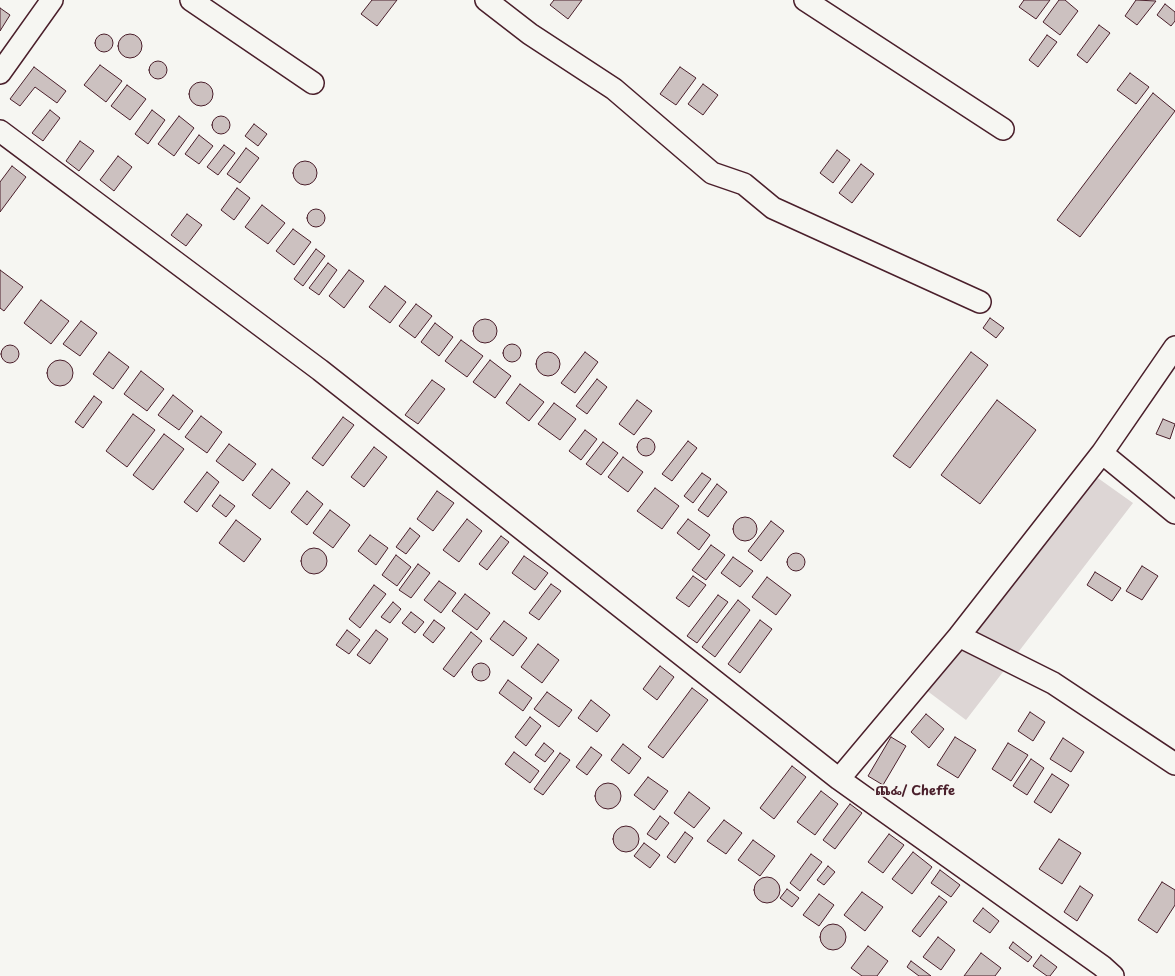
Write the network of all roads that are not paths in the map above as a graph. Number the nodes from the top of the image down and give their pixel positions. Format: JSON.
{"nodes":[{"id":1,"x":52,"y":0,"type":"edge"},
{"id":2,"x":191,"y":0,"type":"edge"},
{"id":3,"x":486,"y":0,"type":"edge"},
{"id":4,"x":805,"y":0,"type":"edge"},
{"id":5,"x":0,"y":73,"type":"edge"},
{"id":6,"x":314,"y":83,"type":"dead end"},
{"id":7,"x":1003,"y":129,"type":"dead end"},
{"id":8,"x":0,"y":131,"type":"edge"},
{"id":9,"x":980,"y":302,"type":"dead end"},
{"id":10,"x":1175,"y":347,"type":"edge"},
{"id":11,"x":1102,"y":453,"type":"junction"},
{"id":12,"x":1175,"y":513,"type":"edge"},
{"id":13,"x":959,"y":636,"type":"junction"},
{"id":14,"x":1175,"y":764,"type":"edge"},
{"id":15,"x":839,"y":779,"type":"junction"},
{"id":16,"x":1113,"y":976,"type":"edge"}],
"edges":[{"from":1,"to":5,"type":"street"},
{"from":2,"to":6,"type":"street"},
{"from":3,"to":9,"type":"street"},
{"from":4,"to":7,"type":"street"},
{"from":8,"to":15,"type":"street"},
{"from":10,"to":11,"type":"street"},
{"from":11,"to":12,"type":"street"},
{"from":11,"to":13,"type":"street"},
{"from":13,"to":14,"type":"street"},
{"from":13,"to":15,"type":"street"},
{"from":15,"to":16,"type":"street"}]}
